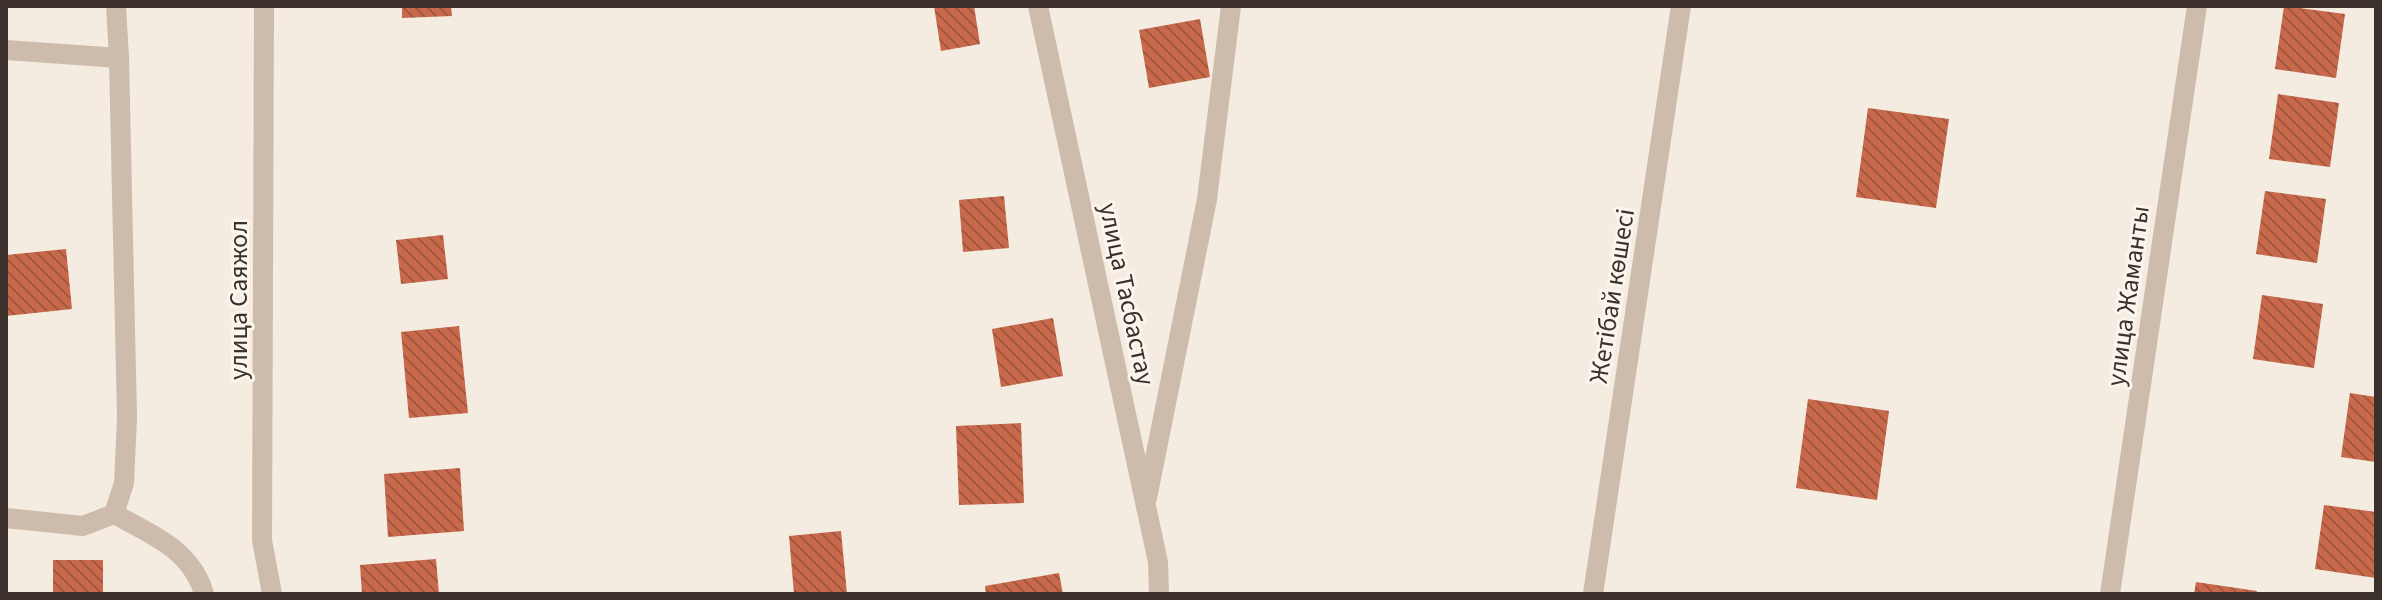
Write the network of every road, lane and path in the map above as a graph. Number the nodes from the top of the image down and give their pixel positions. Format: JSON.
{"nodes":[{"id":1,"x":116,"y":6,"type":"edge"},
{"id":2,"x":264,"y":6,"type":"edge"},
{"id":3,"x":1038,"y":6,"type":"edge"},
{"id":4,"x":1231,"y":6,"type":"edge"},
{"id":5,"x":1681,"y":6,"type":"edge"},
{"id":6,"x":2197,"y":6,"type":"edge"},
{"id":7,"x":6,"y":50,"type":"edge"},
{"id":8,"x":119,"y":58,"type":"junction"},
{"id":9,"x":1146,"y":505,"type":"junction"},
{"id":10,"x":114,"y":514,"type":"junction"},
{"id":11,"x":6,"y":518,"type":"edge"},
{"id":12,"x":204,"y":594,"type":"edge"},
{"id":13,"x":272,"y":594,"type":"edge"},
{"id":14,"x":1159,"y":594,"type":"edge"},
{"id":15,"x":1593,"y":594,"type":"edge"},
{"id":16,"x":2110,"y":594,"type":"edge"}],
"edges":[{"from":1,"to":8,"type":"street"},
{"from":2,"to":13,"type":"street","name":"улица Саяжол"},
{"from":3,"to":9,"type":"street","name":"улица Тасбастау"},
{"from":4,"to":9,"type":"street"},
{"from":5,"to":15,"type":"street","name":"Жетібай көшесі"},
{"from":6,"to":16,"type":"street","name":"улица Жаманты"},
{"from":7,"to":8,"type":"street"},
{"from":8,"to":10,"type":"street"},
{"from":9,"to":14,"type":"street","name":"улица Тасбастау"},
{"from":10,"to":11,"type":"street"},
{"from":10,"to":12,"type":"street"}]}
